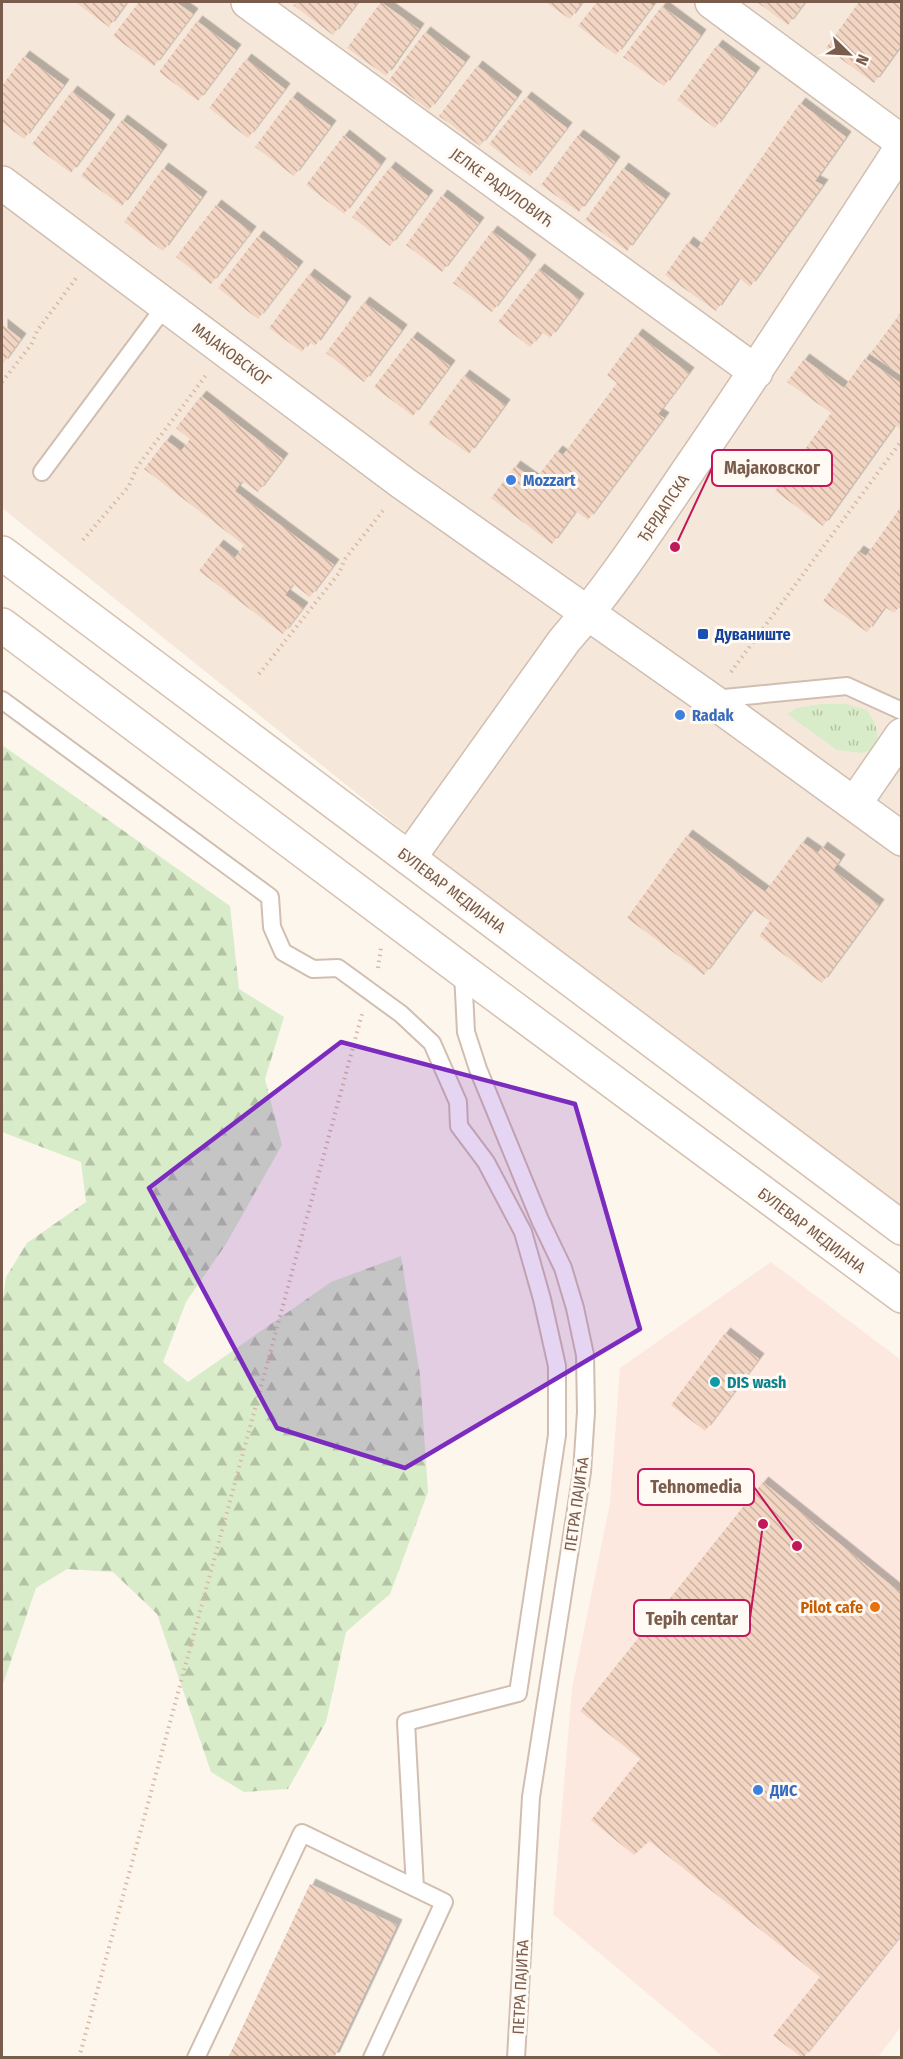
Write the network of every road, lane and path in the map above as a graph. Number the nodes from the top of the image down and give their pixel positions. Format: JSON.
{"nodes":[{"id":1,"x":249,"y":2,"type":"edge"},
{"id":2,"x":712,"y":2,"type":"edge"},
{"id":3,"x":902,"y":142,"type":"edge"},
{"id":4,"x":902,"y":147,"type":"edge"},
{"id":5,"x":2,"y":183,"type":"edge"},
{"id":6,"x":96,"y":253,"type":"junction"},
{"id":7,"x":166,"y":305,"type":"junction"},
{"id":8,"x":225,"y":349,"type":"junction"},
{"id":9,"x":756,"y":372,"type":"junction"},
{"id":10,"x":2,"y":382,"type":"edge"},
{"id":11,"x":902,"y":441,"type":"edge"},
{"id":12,"x":42,"y":472,"type":"dead end"},
{"id":13,"x":404,"y":483,"type":"junction"},
{"id":14,"x":83,"y":540,"type":"dead end"},
{"id":15,"x":2,"y":553,"type":"edge"},
{"id":16,"x":588,"y":614,"type":"junction"},
{"id":17,"x":2,"y":624,"type":"edge"},
{"id":18,"x":259,"y":674,"type":"dead end"},
{"id":19,"x":2,"y":699,"type":"edge"},
{"id":20,"x":711,"y":700,"type":"junction"},
{"id":21,"x":902,"y":711,"type":"edge"},
{"id":22,"x":902,"y":735,"type":"edge"},
{"id":23,"x":855,"y":803,"type":"junction"},
{"id":24,"x":902,"y":839,"type":"edge"},
{"id":25,"x":409,"y":858,"type":"junction"},
{"id":26,"x":381,"y":948,"type":"dead end"},
{"id":27,"x":462,"y":970,"type":"junction"},
{"id":28,"x":368,"y":990,"type":"junction"},
{"id":29,"x":902,"y":1228,"type":"edge"},
{"id":30,"x":902,"y":1296,"type":"edge"},
{"id":31,"x":415,"y":1888,"type":"junction"},
{"id":32,"x":79,"y":2058,"type":"edge"},
{"id":33,"x":196,"y":2058,"type":"edge"},
{"id":34,"x":372,"y":2058,"type":"edge"},
{"id":35,"x":516,"y":2058,"type":"edge"}],
"edges":[{"from":1,"to":9,"type":"street","name":"ЈЕЛКЕ РАДУЛОВИЋ"},
{"from":2,"to":3,"type":"street"},
{"from":4,"to":9,"type":"street","name":"ЂЕРДАПСКА"},
{"from":5,"to":6,"type":"street","name":"МАЈАКОВСКОГ"},
{"from":6,"to":7,"type":"street","name":"МАЈАКОВСКОГ"},
{"from":6,"to":10,"type":"path"},
{"from":7,"to":8,"type":"street","name":"МАЈАКОВСКОГ"},
{"from":7,"to":12,"type":"lane"},
{"from":8,"to":13,"type":"street","name":"МАЈАКОВСКОГ"},
{"from":8,"to":14,"type":"path"},
{"from":9,"to":16,"type":"street","name":"ЂЕРДАПСКА"},
{"from":11,"to":20,"type":"path"},
{"from":13,"to":16,"type":"street","name":"МАЈАКОВСКОГ"},
{"from":13,"to":18,"type":"path"},
{"from":15,"to":25,"type":"street","name":"БУЛЕВАР МЕДИЈАНА"},
{"from":16,"to":20,"type":"street","name":"МАЈАКОВСКОГ"},
{"from":16,"to":25,"type":"street","name":"ЂЕРДАПСКА"},
{"from":17,"to":27,"type":"street","name":"БУЛЕВАР МЕДИЈАНА"},
{"from":19,"to":28,"type":"lane"},
{"from":20,"to":21,"type":"lane"},
{"from":20,"to":23,"type":"street","name":"МАЈАКОВСКОГ"},
{"from":22,"to":23,"type":"street"},
{"from":23,"to":24,"type":"street","name":"МАЈАКОВСКОГ"},
{"from":25,"to":29,"type":"street","name":"БУЛЕВАР МЕДИЈАНА"},
{"from":26,"to":28,"type":"path"},
{"from":27,"to":30,"type":"street","name":"БУЛЕВАР МЕДИЈАНА"},
{"from":27,"to":35,"type":"lane","name":"ПЕТРА ПАЈИЋА"},
{"from":28,"to":31,"type":"lane"},
{"from":28,"to":32,"type":"path"},
{"from":31,"to":33,"type":"lane"},
{"from":31,"to":34,"type":"lane"}]}
